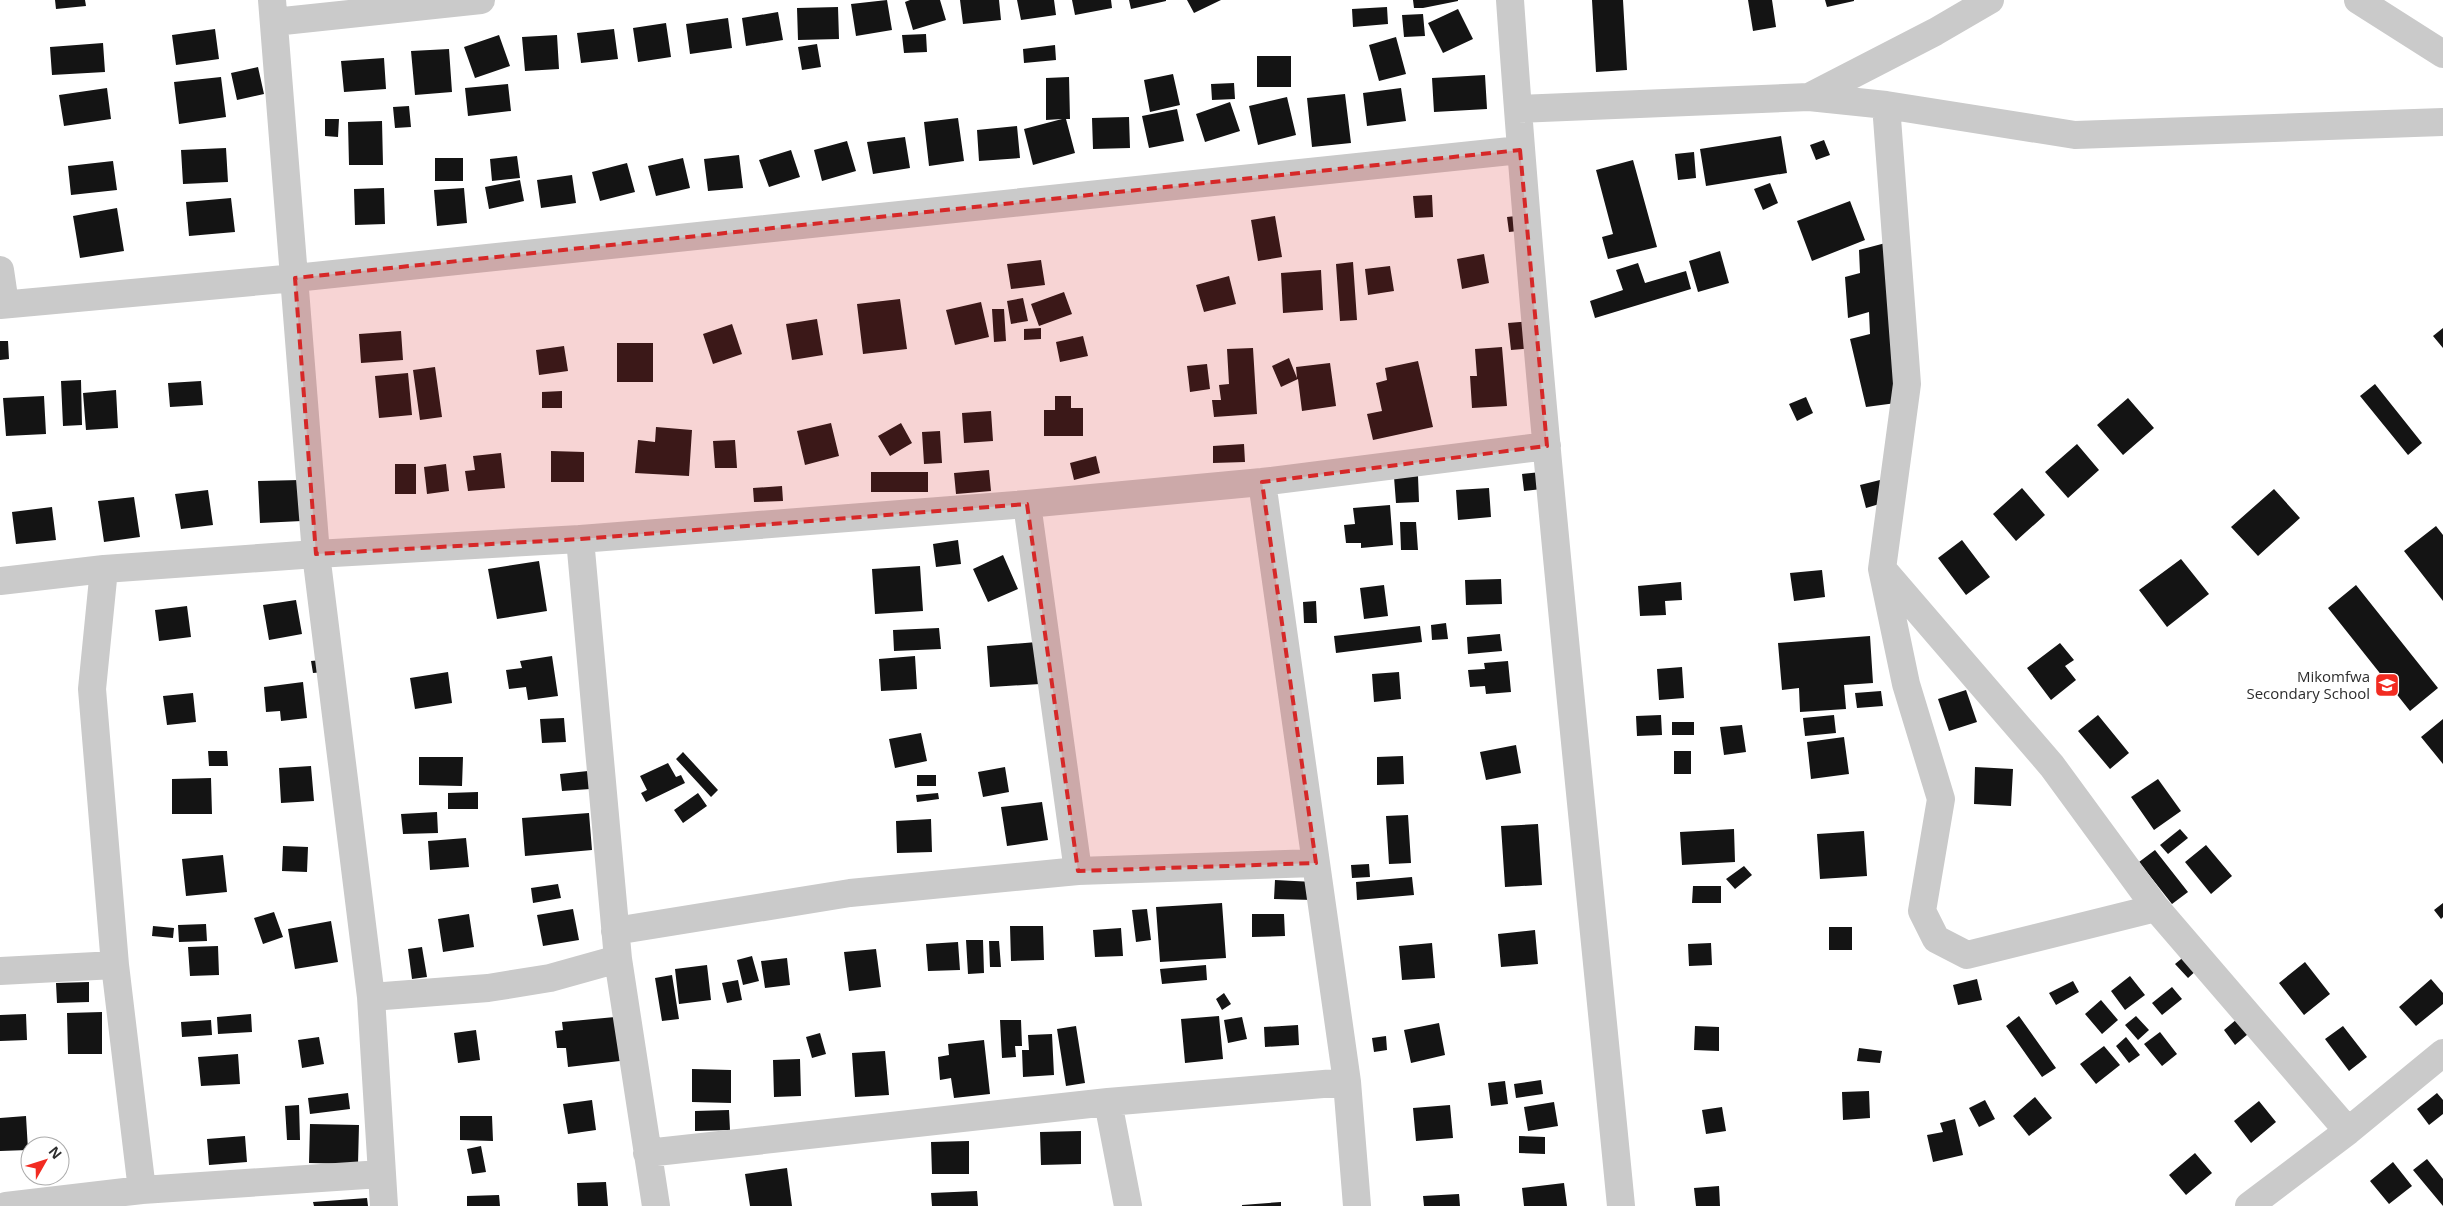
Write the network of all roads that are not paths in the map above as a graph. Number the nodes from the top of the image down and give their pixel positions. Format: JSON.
{"nodes":[{"id":1,"x":481,"y":0,"type":"edge"},
{"id":2,"x":1510,"y":0,"type":"edge"},
{"id":3,"x":1990,"y":0,"type":"edge"},
{"id":4,"x":2358,"y":0,"type":"edge"},
{"id":5,"x":273,"y":11,"type":"edge"},
{"id":6,"x":2443,"y":54,"type":"edge"},
{"id":7,"x":1809,"y":97,"type":"junction"},
{"id":8,"x":1886,"y":104,"type":"junction"},
{"id":9,"x":1518,"y":109,"type":"junction"},
{"id":10,"x":2443,"y":122,"type":"edge"},
{"id":11,"x":1520,"y":150,"type":"junction"},
{"id":12,"x":0,"y":270,"type":"edge"},
{"id":13,"x":295,"y":278,"type":"junction"},
{"id":14,"x":2,"y":304,"type":"edge"},
{"id":15,"x":1547,"y":446,"type":"junction"},
{"id":16,"x":1262,"y":482,"type":"junction"},
{"id":17,"x":1027,"y":504,"type":"junction"},
{"id":18,"x":580,"y":539,"type":"junction"},
{"id":19,"x":316,"y":554,"type":"junction"},
{"id":20,"x":104,"y":569,"type":"junction"},
{"id":21,"x":1882,"y":569,"type":"junction"},
{"id":22,"x":0,"y":581,"type":"edge"},
{"id":23,"x":1316,"y":863,"type":"junction"},
{"id":24,"x":1078,"y":871,"type":"junction"},
{"id":25,"x":2156,"y":908,"type":"junction"},
{"id":26,"x":616,"y":931,"type":"junction"},
{"id":27,"x":618,"y":959,"type":"junction"},
{"id":28,"x":115,"y":964,"type":"junction"},
{"id":29,"x":0,"y":971,"type":"edge"},
{"id":30,"x":371,"y":997,"type":"junction"},
{"id":31,"x":2443,"y":1052,"type":"edge"},
{"id":32,"x":1347,"y":1082,"type":"junction"},
{"id":33,"x":1108,"y":1102,"type":"junction"},
{"id":34,"x":2348,"y":1131,"type":"junction"},
{"id":35,"x":647,"y":1154,"type":"junction"},
{"id":36,"x":381,"y":1174,"type":"junction"},
{"id":37,"x":154,"y":1195,"type":"edge"},
{"id":38,"x":6,"y":1206,"type":"edge"},
{"id":39,"x":384,"y":1206,"type":"edge"},
{"id":40,"x":656,"y":1206,"type":"edge"},
{"id":41,"x":1128,"y":1206,"type":"edge"},
{"id":42,"x":1357,"y":1206,"type":"edge"},
{"id":43,"x":1621,"y":1206,"type":"edge"},
{"id":44,"x":2249,"y":1206,"type":"edge"}],
"edges":[{"from":1,"to":5,"type":"street"},
{"from":2,"to":9,"type":"street"},
{"from":3,"to":7,"type":"street"},
{"from":4,"to":6,"type":"street"},
{"from":5,"to":13,"type":"street"},
{"from":7,"to":8,"type":"street"},
{"from":7,"to":9,"type":"street"},
{"from":8,"to":10,"type":"street"},
{"from":8,"to":21,"type":"street"},
{"from":9,"to":11,"type":"street"},
{"from":11,"to":13,"type":"street"},
{"from":11,"to":15,"type":"street"},
{"from":12,"to":14,"type":"street"},
{"from":13,"to":14,"type":"street"},
{"from":13,"to":19,"type":"street"},
{"from":15,"to":16,"type":"street"},
{"from":15,"to":43,"type":"street"},
{"from":16,"to":17,"type":"street"},
{"from":16,"to":23,"type":"street"},
{"from":17,"to":18,"type":"street"},
{"from":17,"to":24,"type":"street"},
{"from":18,"to":19,"type":"street"},
{"from":18,"to":26,"type":"street"},
{"from":19,"to":20,"type":"street"},
{"from":19,"to":30,"type":"street"},
{"from":20,"to":22,"type":"street"},
{"from":20,"to":28,"type":"street"},
{"from":21,"to":25,"type":"street"},
{"from":21,"to":25,"type":"street"},
{"from":23,"to":24,"type":"street"},
{"from":23,"to":32,"type":"street"},
{"from":24,"to":26,"type":"street"},
{"from":25,"to":34,"type":"street"},
{"from":26,"to":27,"type":"street"},
{"from":27,"to":30,"type":"street"},
{"from":27,"to":35,"type":"street"},
{"from":28,"to":29,"type":"street"},
{"from":28,"to":37,"type":"street"},
{"from":30,"to":36,"type":"street"},
{"from":31,"to":34,"type":"street"},
{"from":32,"to":33,"type":"street"},
{"from":32,"to":42,"type":"street"},
{"from":33,"to":35,"type":"street"},
{"from":33,"to":41,"type":"street"},
{"from":34,"to":44,"type":"street"},
{"from":35,"to":40,"type":"street"},
{"from":36,"to":37,"type":"street"},
{"from":36,"to":39,"type":"street"},
{"from":37,"to":38,"type":"street"}]}
